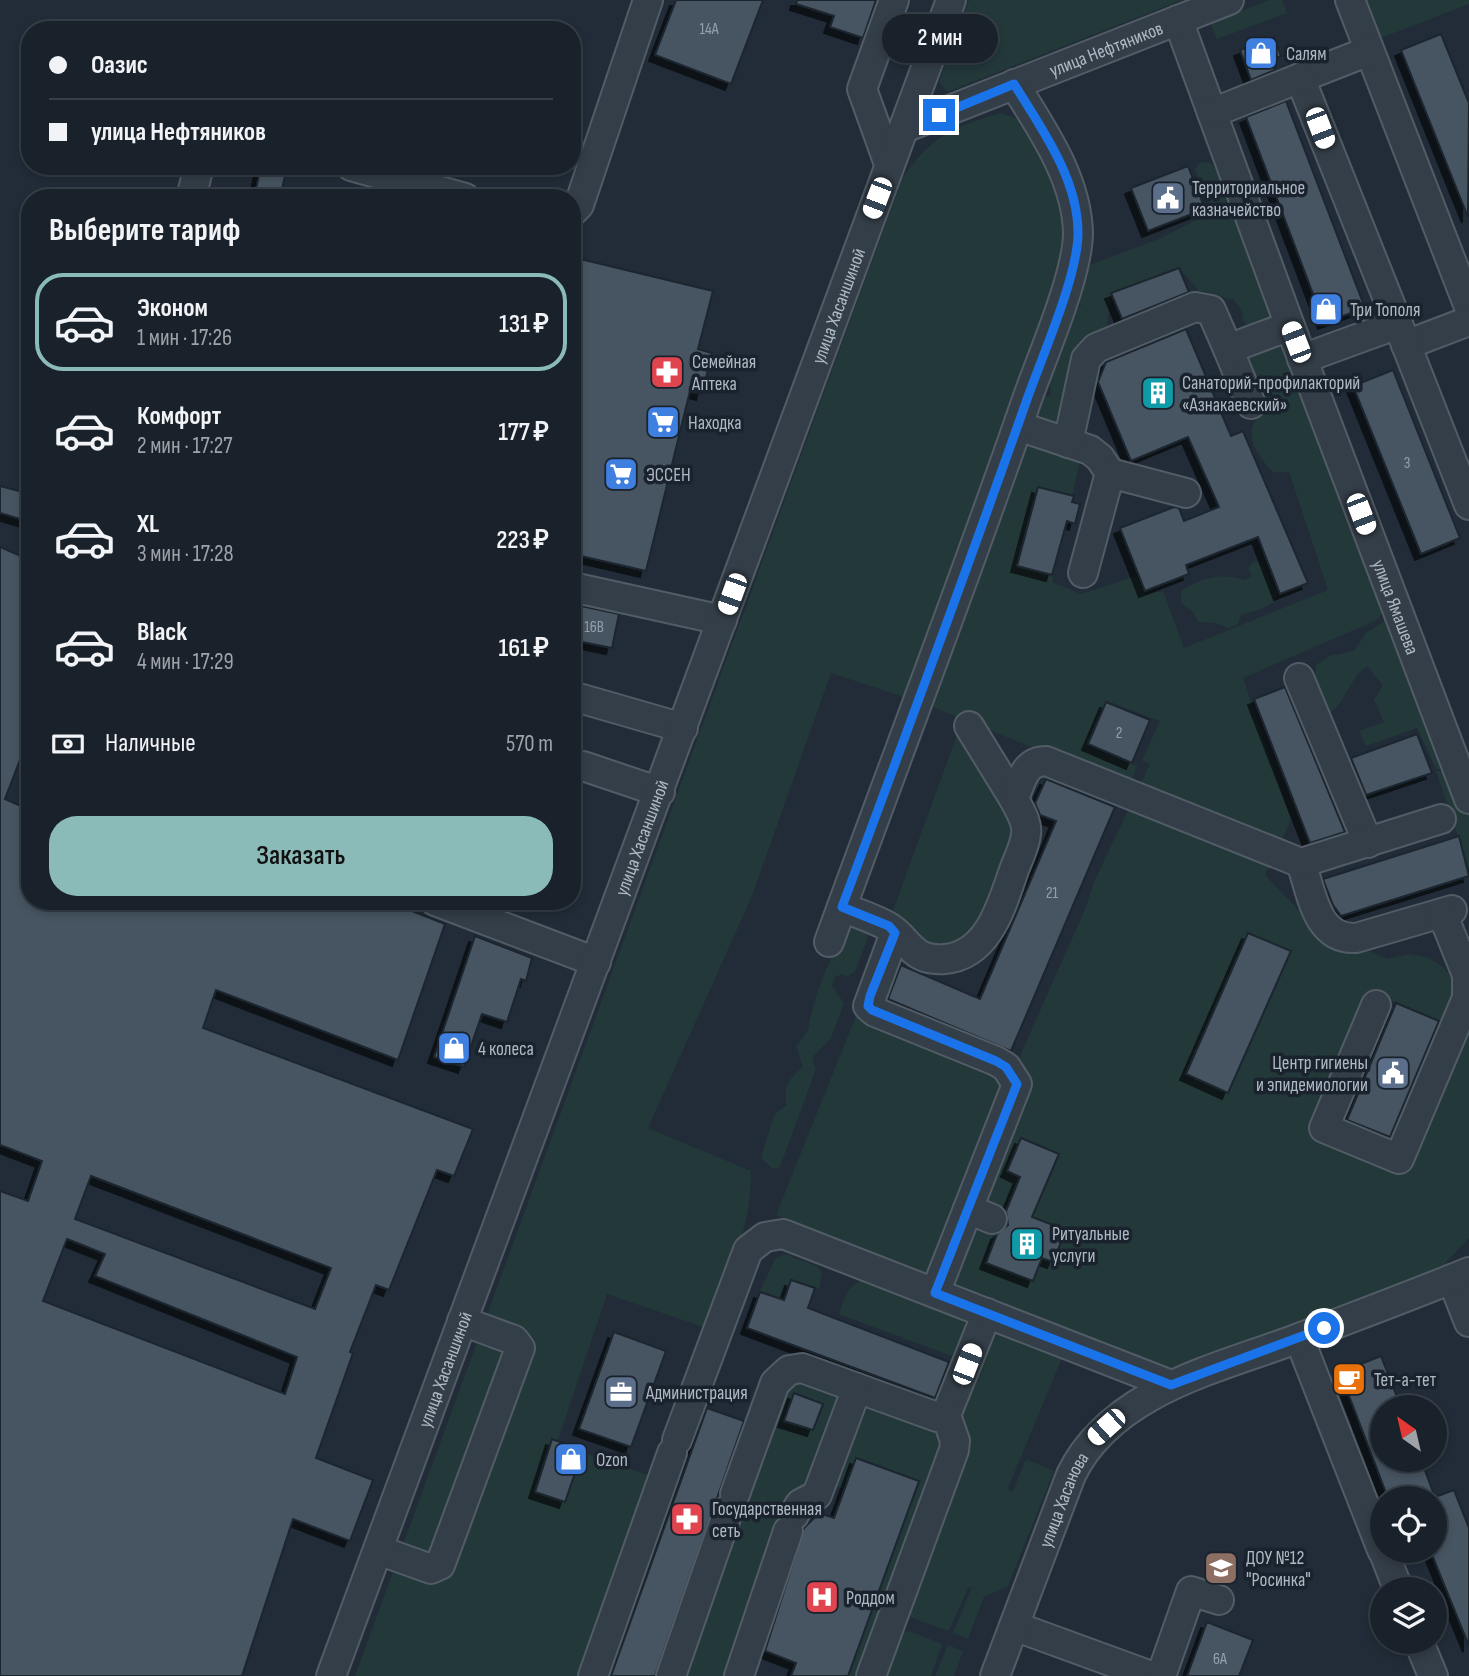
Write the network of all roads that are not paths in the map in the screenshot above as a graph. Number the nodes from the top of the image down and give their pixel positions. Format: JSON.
{"nodes":[{"id":1,"x":648,"y":0,"type":"edge"},
{"id":2,"x":894,"y":0,"type":"edge"},
{"id":3,"x":951,"y":0,"type":"edge"},
{"id":4,"x":1229,"y":0,"type":"edge"},
{"id":5,"x":1350,"y":0,"type":"edge"},
{"id":6,"x":1178,"y":20,"type":"junction"},
{"id":7,"x":1369,"y":51,"type":"junction"},
{"id":8,"x":1300,"y":78,"type":"junction"},
{"id":9,"x":1014,"y":84,"type":"junction"},
{"id":10,"x":1212,"y":113,"type":"junction"},
{"id":11,"x":904,"y":128,"type":"junction"},
{"id":12,"x":890,"y":164,"type":"junction"},
{"id":13,"x":383,"y":175,"type":"edge"},
{"id":14,"x":433,"y":189,"type":"edge"},
{"id":15,"x":581,"y":199,"type":"edge"},
{"id":16,"x":1469,"y":307,"type":"edge"},
{"id":17,"x":1469,"y":321,"type":"edge"},
{"id":18,"x":1290,"y":326,"type":"junction"},
{"id":19,"x":1402,"y":335,"type":"junction"},
{"id":20,"x":1228,"y":349,"type":"junction"},
{"id":21,"x":1302,"y":359,"type":"junction"},
{"id":22,"x":1251,"y":404,"type":"dead end"},
{"id":23,"x":1018,"y":426,"type":"junction"},
{"id":24,"x":1068,"y":443,"type":"junction"},
{"id":25,"x":1110,"y":473,"type":"junction"},
{"id":26,"x":1186,"y":493,"type":"dead end"},
{"id":27,"x":1469,"y":505,"type":"edge"},
{"id":28,"x":1083,"y":573,"type":"dead end"},
{"id":29,"x":581,"y":589,"type":"edge"},
{"id":30,"x":722,"y":620,"type":"junction"},
{"id":31,"x":1299,"y":678,"type":"dead end"},
{"id":32,"x":581,"y":699,"type":"edge"},
{"id":33,"x":969,"y":726,"type":"dead end"},
{"id":34,"x":683,"y":728,"type":"junction"},
{"id":35,"x":583,"y":766,"type":"dead end"},
{"id":36,"x":660,"y":792,"type":"junction"},
{"id":37,"x":1014,"y":799,"type":"junction"},
{"id":38,"x":1469,"y":799,"type":"edge"},
{"id":39,"x":1441,"y":819,"type":"dead end"},
{"id":40,"x":1368,"y":843,"type":"junction"},
{"id":41,"x":1301,"y":863,"type":"junction"},
{"id":42,"x":842,"y":907,"type":"junction"},
{"id":43,"x":459,"y":910,"type":"edge"},
{"id":44,"x":895,"y":933,"type":"junction"},
{"id":45,"x":829,"y":942,"type":"dead end"},
{"id":46,"x":596,"y":962,"type":"junction"},
{"id":47,"x":1376,"y":1005,"type":"dead end"},
{"id":48,"x":1460,"y":1275,"type":"edge"},
{"id":49,"x":935,"y":1293,"type":"junction"},
{"id":50,"x":987,"y":1313,"type":"junction"},
{"id":51,"x":462,"y":1321,"type":"junction"},
{"id":52,"x":1469,"y":1322,"type":"edge"},
{"id":53,"x":1299,"y":1338,"type":"junction"},
{"id":54,"x":1171,"y":1385,"type":"junction"},
{"id":55,"x":858,"y":1388,"type":"junction"},
{"id":56,"x":946,"y":1415,"type":"junction"},
{"id":57,"x":1370,"y":1519,"type":"edge"},
{"id":58,"x":378,"y":1550,"type":"junction"},
{"id":59,"x":1219,"y":1600,"type":"dead end"},
{"id":60,"x":1014,"y":1626,"type":"junction"},
{"id":61,"x":1424,"y":1654,"type":"edge"},
{"id":62,"x":331,"y":1676,"type":"edge"},
{"id":63,"x":593,"y":1676,"type":"edge"},
{"id":64,"x":671,"y":1676,"type":"edge"},
{"id":65,"x":739,"y":1676,"type":"edge"},
{"id":66,"x":871,"y":1676,"type":"edge"},
{"id":67,"x":995,"y":1676,"type":"edge"},
{"id":68,"x":1151,"y":1676,"type":"edge"},
{"id":69,"x":1161,"y":1676,"type":"edge"},
{"id":70,"x":1433,"y":1676,"type":"edge"}],
"edges":[{"from":1,"to":15,"type":"street"},
{"from":2,"to":12,"type":"street"},
{"from":3,"to":11,"type":"street","name":"улица Хасаншиной"},
{"from":4,"to":6,"type":"street","name":"улица Нефтяников"},
{"from":5,"to":7,"type":"street"},
{"from":6,"to":9,"type":"street","name":"улица Нефтяников"},
{"from":6,"to":10,"type":"street","name":"улица Ямашева"},
{"from":7,"to":8,"type":"street"},
{"from":7,"to":16,"type":"street"},
{"from":8,"to":10,"type":"street"},
{"from":8,"to":19,"type":"street"},
{"from":9,"to":11,"type":"street","name":"улица Нефтяников"},
{"from":9,"to":23,"type":"street"},
{"from":10,"to":18,"type":"street","name":"улица Ямашева"},
{"from":11,"to":12,"type":"street","name":"улица Хасаншиной"},
{"from":12,"to":30,"type":"street","name":"улица Хасаншиной"},
{"from":13,"to":14,"type":"street"},
{"from":17,"to":19,"type":"street"},
{"from":18,"to":20,"type":"street"},
{"from":18,"to":21,"type":"street","name":"улица Ямашева"},
{"from":19,"to":21,"type":"street"},
{"from":19,"to":27,"type":"street"},
{"from":20,"to":22,"type":"street"},
{"from":20,"to":24,"type":"street"},
{"from":21,"to":38,"type":"street","name":"улица Ямашева"},
{"from":23,"to":24,"type":"street"},
{"from":23,"to":42,"type":"street"},
{"from":24,"to":25,"type":"street"},
{"from":25,"to":26,"type":"street"},
{"from":25,"to":28,"type":"street"},
{"from":29,"to":30,"type":"street"},
{"from":30,"to":34,"type":"street","name":"улица Хасаншиной"},
{"from":31,"to":40,"type":"street"},
{"from":32,"to":34,"type":"street"},
{"from":33,"to":37,"type":"street"},
{"from":34,"to":36,"type":"street","name":"улица Хасаншиной"},
{"from":35,"to":36,"type":"street"},
{"from":36,"to":46,"type":"street","name":"улица Хасаншиной"},
{"from":37,"to":41,"type":"street"},
{"from":37,"to":44,"type":"street"},
{"from":39,"to":40,"type":"street"},
{"from":40,"to":41,"type":"street"},
{"from":41,"to":47,"type":"street"},
{"from":42,"to":44,"type":"street"},
{"from":42,"to":45,"type":"street"},
{"from":43,"to":46,"type":"street"},
{"from":44,"to":49,"type":"street"},
{"from":46,"to":51,"type":"street","name":"улица Хасаншиной"},
{"from":48,"to":52,"type":"street"},
{"from":48,"to":53,"type":"street","name":"улица Хасанова"},
{"from":49,"to":50,"type":"street"},
{"from":49,"to":63,"type":"street"},
{"from":50,"to":54,"type":"street"},
{"from":50,"to":56,"type":"street"},
{"from":51,"to":58,"type":"street","name":"улица Хасаншиной"},
{"from":51,"to":58,"type":"street"},
{"from":53,"to":54,"type":"street","name":"улица Хасанова"},
{"from":53,"to":57,"type":"street"},
{"from":54,"to":60,"type":"street","name":"улица Хасанова"},
{"from":55,"to":56,"type":"street"},
{"from":55,"to":64,"type":"street"},
{"from":55,"to":65,"type":"street"},
{"from":56,"to":66,"type":"street"},
{"from":58,"to":62,"type":"street","name":"улица Хасаншиной"},
{"from":59,"to":69,"type":"street"},
{"from":60,"to":67,"type":"street","name":"улица Хасанова"},
{"from":60,"to":68,"type":"street"},
{"from":61,"to":70,"type":"street"}]}
